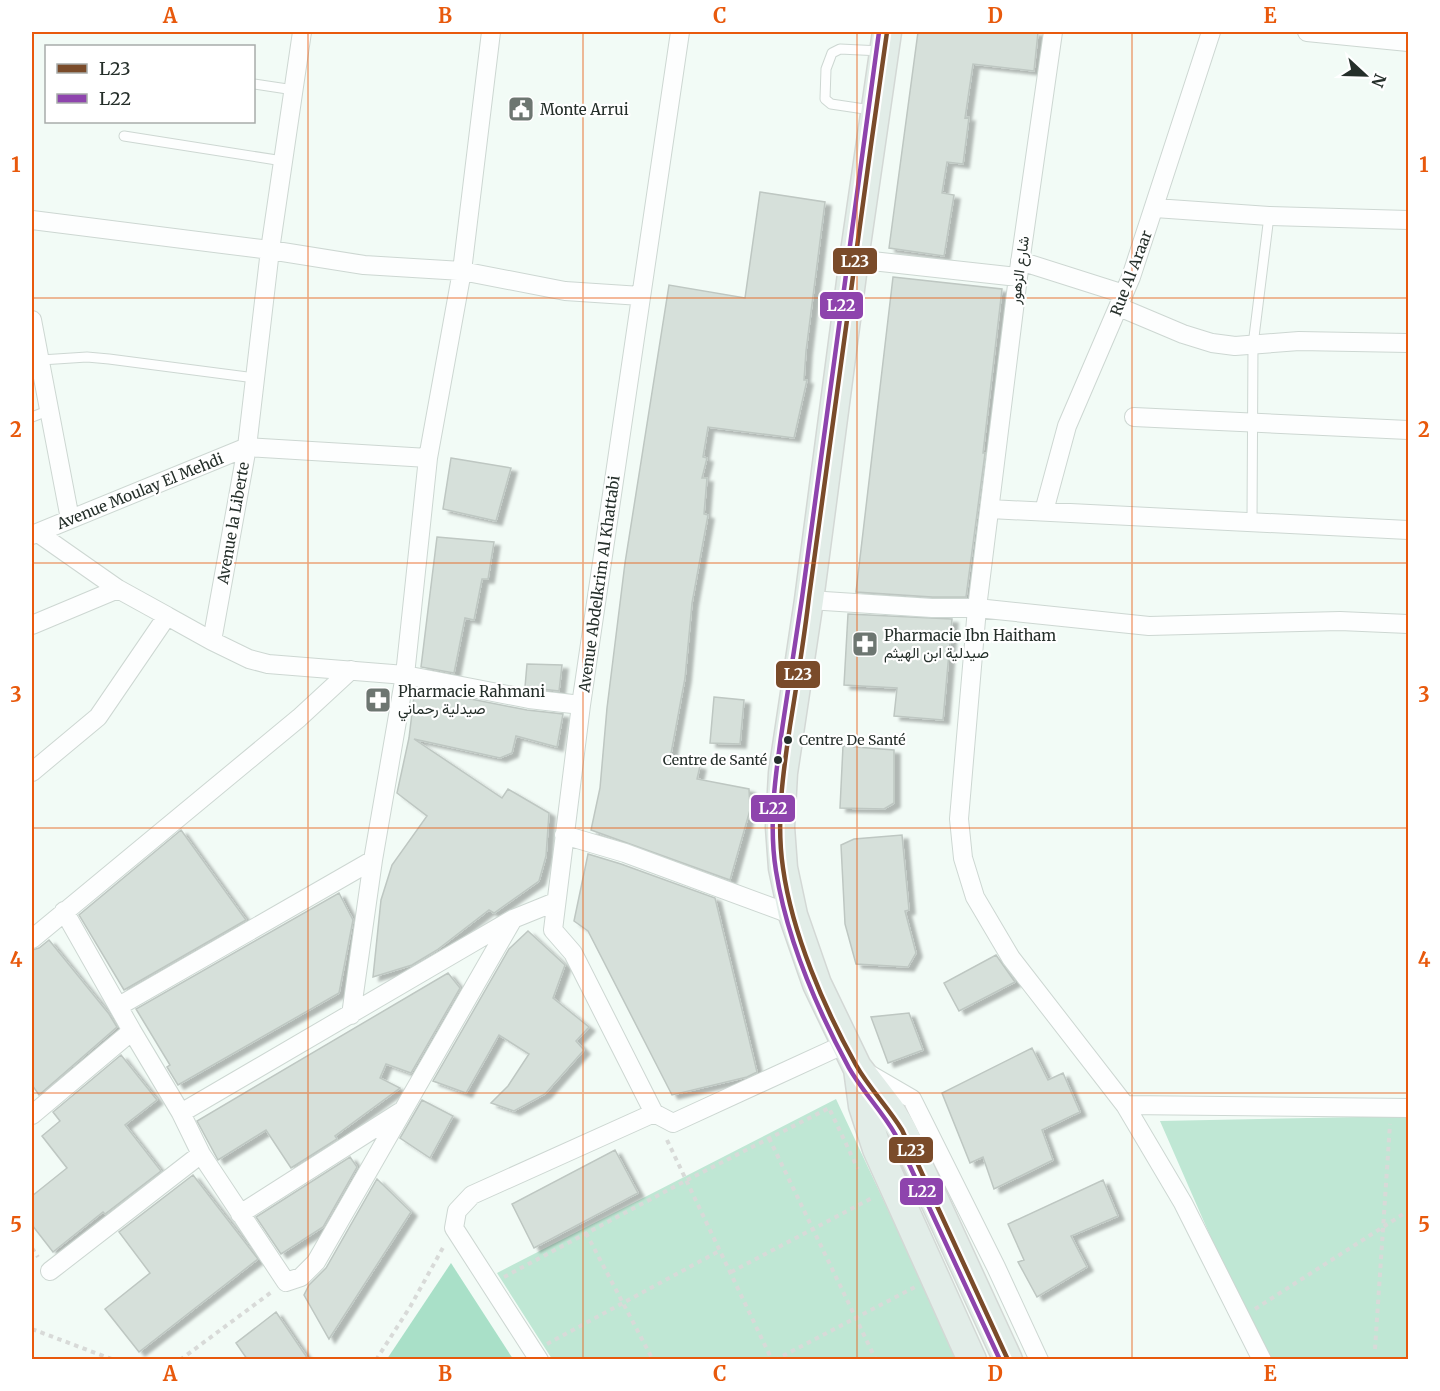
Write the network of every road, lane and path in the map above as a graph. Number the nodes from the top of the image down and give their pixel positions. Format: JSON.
{"nodes":[{"id":1,"x":302,"y":32,"type":"edge"},
{"id":2,"x":491,"y":32,"type":"edge"},
{"id":3,"x":680,"y":32,"type":"edge"},
{"id":4,"x":1053,"y":32,"type":"edge"},
{"id":5,"x":1211,"y":32,"type":"edge"},
{"id":6,"x":1307,"y":32,"type":"edge"},
{"id":7,"x":885,"y":41,"type":"edge"},
{"id":8,"x":1408,"y":42,"type":"edge"},
{"id":9,"x":255,"y":84,"type":"edge"},
{"id":10,"x":294,"y":90,"type":"junction"},
{"id":11,"x":875,"y":111,"type":"junction"},
{"id":12,"x":124,"y":136,"type":"dead end"},
{"id":13,"x":283,"y":161,"type":"junction"},
{"id":14,"x":1155,"y":207,"type":"junction"},
{"id":15,"x":1269,"y":216,"type":"junction"},
{"id":16,"x":32,"y":220,"type":"edge"},
{"id":17,"x":1408,"y":220,"type":"edge"},
{"id":18,"x":270,"y":250,"type":"junction"},
{"id":19,"x":854,"y":259,"type":"junction"},
{"id":20,"x":1019,"y":269,"type":"junction"},
{"id":21,"x":462,"y":271,"type":"junction"},
{"id":22,"x":641,"y":296,"type":"junction"},
{"id":23,"x":1122,"y":300,"type":"junction"},
{"id":24,"x":32,"y":320,"type":"edge"},
{"id":25,"x":34,"y":340,"type":"edge"},
{"id":26,"x":1408,"y":343,"type":"edge"},
{"id":27,"x":1253,"y":345,"type":"junction"},
{"id":28,"x":40,"y":360,"type":"junction"},
{"id":29,"x":255,"y":378,"type":"junction"},
{"id":30,"x":50,"y":410,"type":"junction"},
{"id":31,"x":32,"y":417,"type":"edge"},
{"id":32,"x":1134,"y":417,"type":"dead end"},
{"id":33,"x":1251,"y":421,"type":"junction"},
{"id":34,"x":1408,"y":430,"type":"edge"},
{"id":35,"x":247,"y":447,"type":"junction"},
{"id":36,"x":428,"y":458,"type":"junction"},
{"id":37,"x":990,"y":509,"type":"junction"},
{"id":38,"x":1044,"y":511,"type":"junction"},
{"id":39,"x":70,"y":519,"type":"junction"},
{"id":40,"x":1252,"y":521,"type":"junction"},
{"id":41,"x":1408,"y":530,"type":"edge"},
{"id":42,"x":34,"y":534,"type":"edge"},
{"id":43,"x":118,"y":589,"type":"junction"},
{"id":44,"x":809,"y":600,"type":"junction"},
{"id":45,"x":977,"y":608,"type":"junction"},
{"id":46,"x":167,"y":616,"type":"junction"},
{"id":47,"x":1408,"y":624,"type":"edge"},
{"id":48,"x":32,"y":625,"type":"edge"},
{"id":49,"x":212,"y":641,"type":"junction"},
{"id":50,"x":351,"y":670,"type":"junction"},
{"id":51,"x":405,"y":675,"type":"junction"},
{"id":52,"x":581,"y":705,"type":"junction"},
{"id":53,"x":32,"y":772,"type":"edge"},
{"id":54,"x":564,"y":835,"type":"junction"},
{"id":55,"x":373,"y":860,"type":"junction"},
{"id":56,"x":555,"y":902,"type":"junction"},
{"id":57,"x":64,"y":911,"type":"junction"},
{"id":58,"x":793,"y":915,"type":"junction"},
{"id":59,"x":513,"y":919,"type":"junction"},
{"id":60,"x":32,"y":939,"type":"edge"},
{"id":61,"x":119,"y":1006,"type":"junction"},
{"id":62,"x":351,"y":1015,"type":"junction"},
{"id":63,"x":132,"y":1031,"type":"junction"},
{"id":64,"x":851,"y":1056,"type":"junction"},
{"id":65,"x":1125,"y":1106,"type":"junction"},
{"id":66,"x":829,"y":1108,"type":"dead end"},
{"id":67,"x":1400,"y":1108,"type":"edge"},
{"id":68,"x":401,"y":1111,"type":"junction"},
{"id":69,"x":181,"y":1113,"type":"junction"},
{"id":70,"x":654,"y":1113,"type":"junction"},
{"id":71,"x":32,"y":1115,"type":"edge"},
{"id":72,"x":769,"y":1138,"type":"junction"},
{"id":73,"x":201,"y":1154,"type":"junction"},
{"id":74,"x":687,"y":1180,"type":"junction"},
{"id":75,"x":872,"y":1198,"type":"dead end"},
{"id":76,"x":1408,"y":1211,"type":"edge"},
{"id":77,"x":240,"y":1214,"type":"junction"},
{"id":78,"x":1384,"y":1227,"type":"junction"},
{"id":79,"x":454,"y":1228,"type":"junction"},
{"id":80,"x":814,"y":1230,"type":"junction"},
{"id":81,"x":586,"y":1233,"type":"junction"},
{"id":82,"x":721,"y":1250,"type":"junction"},
{"id":83,"x":50,"y":1271,"type":"dead end"},
{"id":84,"x":731,"y":1272,"type":"junction"},
{"id":85,"x":286,"y":1282,"type":"junction"},
{"id":86,"x":491,"y":1284,"type":"junction"},
{"id":87,"x":915,"y":1286,"type":"dead end"},
{"id":88,"x":622,"y":1303,"type":"junction"},
{"id":89,"x":856,"y":1316,"type":"junction"},
{"id":90,"x":1241,"y":1317,"type":"junction"},
{"id":91,"x":32,"y":1329,"type":"edge"},
{"id":92,"x":1375,"y":1349,"type":"dead end"},
{"id":93,"x":536,"y":1355,"type":"edge"},
{"id":94,"x":114,"y":1359,"type":"edge"},
{"id":95,"x":180,"y":1359,"type":"edge"},
{"id":96,"x":376,"y":1359,"type":"edge"},
{"id":97,"x":653,"y":1359,"type":"edge"},
{"id":98,"x":774,"y":1359,"type":"edge"},
{"id":99,"x":876,"y":1359,"type":"edge"},
{"id":100,"x":972,"y":1359,"type":"edge"},
{"id":101,"x":1008,"y":1359,"type":"edge"},
{"id":102,"x":1040,"y":1359,"type":"edge"},
{"id":103,"x":1262,"y":1359,"type":"edge"}],
"edges":[{"from":1,"to":10,"type":"street","name":"Avenue la Liberte"},
{"from":2,"to":21,"type":"street"},
{"from":3,"to":22,"type":"street","name":"Avenue Abdelkrim Al Khattabi"},
{"from":4,"to":20,"type":"street","name":"شارع الزهور"},
{"from":5,"to":14,"type":"street","name":"Rue Al Araar"},
{"from":6,"to":8,"type":"street"},
{"from":7,"to":11,"type":"main road"},
{"from":7,"to":11,"type":"lane"},
{"from":9,"to":10,"type":"lane"},
{"from":10,"to":13,"type":"street","name":"Avenue la Liberte"},
{"from":11,"to":19,"type":"main road"},
{"from":12,"to":13,"type":"lane"},
{"from":13,"to":18,"type":"street","name":"Avenue la Liberte"},
{"from":14,"to":15,"type":"street"},
{"from":14,"to":23,"type":"street","name":"Rue Al Araar"},
{"from":15,"to":17,"type":"street"},
{"from":15,"to":27,"type":"lane"},
{"from":16,"to":18,"type":"street"},
{"from":18,"to":21,"type":"street"},
{"from":18,"to":29,"type":"street","name":"Avenue la Liberte"},
{"from":19,"to":20,"type":"street"},
{"from":19,"to":44,"type":"main road"},
{"from":20,"to":23,"type":"street"},
{"from":20,"to":37,"type":"street","name":"شارع الزهور"},
{"from":21,"to":22,"type":"street"},
{"from":21,"to":36,"type":"street"},
{"from":22,"to":52,"type":"street","name":"Avenue Abdelkrim Al Khattabi"},
{"from":23,"to":27,"type":"street"},
{"from":23,"to":38,"type":"street","name":"Rue Al Araar"},
{"from":24,"to":25,"type":"street"},
{"from":25,"to":28,"type":"street"},
{"from":26,"to":27,"type":"street"},
{"from":27,"to":33,"type":"lane"},
{"from":28,"to":29,"type":"lane"},
{"from":28,"to":30,"type":"street"},
{"from":29,"to":35,"type":"street","name":"Avenue la Liberte"},
{"from":30,"to":31,"type":"lane"},
{"from":30,"to":39,"type":"street"},
{"from":32,"to":33,"type":"street"},
{"from":33,"to":34,"type":"street"},
{"from":33,"to":40,"type":"lane"},
{"from":35,"to":36,"type":"street","name":"Avenue Moulay El Mehdi"},
{"from":35,"to":39,"type":"street","name":"Avenue Moulay El Mehdi"},
{"from":35,"to":49,"type":"street","name":"Avenue la Liberte"},
{"from":36,"to":51,"type":"street"},
{"from":37,"to":38,"type":"street"},
{"from":37,"to":45,"type":"street","name":"شارع الزهور"},
{"from":38,"to":40,"type":"street"},
{"from":39,"to":42,"type":"street","name":"Avenue Moulay El Mehdi"},
{"from":40,"to":41,"type":"street"},
{"from":42,"to":43,"type":"street"},
{"from":43,"to":46,"type":"street"},
{"from":43,"to":48,"type":"street"},
{"from":44,"to":45,"type":"street"},
{"from":44,"to":58,"type":"main road"},
{"from":45,"to":47,"type":"street"},
{"from":45,"to":65,"type":"street","name":"شارع الزهور"},
{"from":46,"to":49,"type":"street"},
{"from":46,"to":53,"type":"street"},
{"from":49,"to":50,"type":"street"},
{"from":50,"to":51,"type":"street"},
{"from":50,"to":57,"type":"street"},
{"from":51,"to":52,"type":"street"},
{"from":51,"to":55,"type":"street"},
{"from":52,"to":54,"type":"street","name":"Avenue Abdelkrim Al Khattabi"},
{"from":54,"to":56,"type":"street","name":"Avenue Abdelkrim Al Khattabi"},
{"from":54,"to":58,"type":"street"},
{"from":55,"to":61,"type":"street"},
{"from":55,"to":62,"type":"street"},
{"from":56,"to":59,"type":"street"},
{"from":56,"to":70,"type":"street","name":"Avenue Abdelkrim Al Khattabi"},
{"from":57,"to":60,"type":"street"},
{"from":57,"to":61,"type":"street"},
{"from":58,"to":64,"type":"main road"},
{"from":59,"to":62,"type":"street"},
{"from":59,"to":68,"type":"street"},
{"from":61,"to":63,"type":"street"},
{"from":62,"to":69,"type":"street"},
{"from":63,"to":69,"type":"street"},
{"from":63,"to":71,"type":"street"},
{"from":64,"to":70,"type":"street"},
{"from":64,"to":100,"type":"main road"},
{"from":64,"to":101,"type":"main road"},
{"from":64,"to":102,"type":"street"},
{"from":65,"to":67,"type":"street"},
{"from":65,"to":90,"type":"street","name":"شارع الزهور"},
{"from":66,"to":72,"type":"path"},
{"from":67,"to":78,"type":"path"},
{"from":68,"to":77,"type":"street"},
{"from":68,"to":85,"type":"street"},
{"from":69,"to":73,"type":"street"},
{"from":70,"to":74,"type":"path"},
{"from":70,"to":79,"type":"street"},
{"from":72,"to":74,"type":"path"},
{"from":72,"to":80,"type":"path"},
{"from":73,"to":77,"type":"street"},
{"from":73,"to":83,"type":"street"},
{"from":74,"to":81,"type":"path"},
{"from":74,"to":82,"type":"path"},
{"from":75,"to":80,"type":"path"},
{"from":76,"to":78,"type":"path"},
{"from":77,"to":85,"type":"street"},
{"from":78,"to":90,"type":"path"},
{"from":78,"to":92,"type":"path"},
{"from":79,"to":86,"type":"street"},
{"from":79,"to":96,"type":"path"},
{"from":80,"to":84,"type":"path"},
{"from":80,"to":89,"type":"path"},
{"from":81,"to":86,"type":"path"},
{"from":81,"to":88,"type":"path"},
{"from":82,"to":84,"type":"path"},
{"from":82,"to":88,"type":"path"},
{"from":84,"to":98,"type":"path"},
{"from":85,"to":95,"type":"path"},
{"from":86,"to":93,"type":"street"},
{"from":87,"to":89,"type":"path"},
{"from":88,"to":93,"type":"path"},
{"from":88,"to":97,"type":"path"},
{"from":89,"to":98,"type":"path"},
{"from":89,"to":99,"type":"path"},
{"from":90,"to":103,"type":"street","name":"شارع الزهور"},
{"from":91,"to":94,"type":"path"}]}
